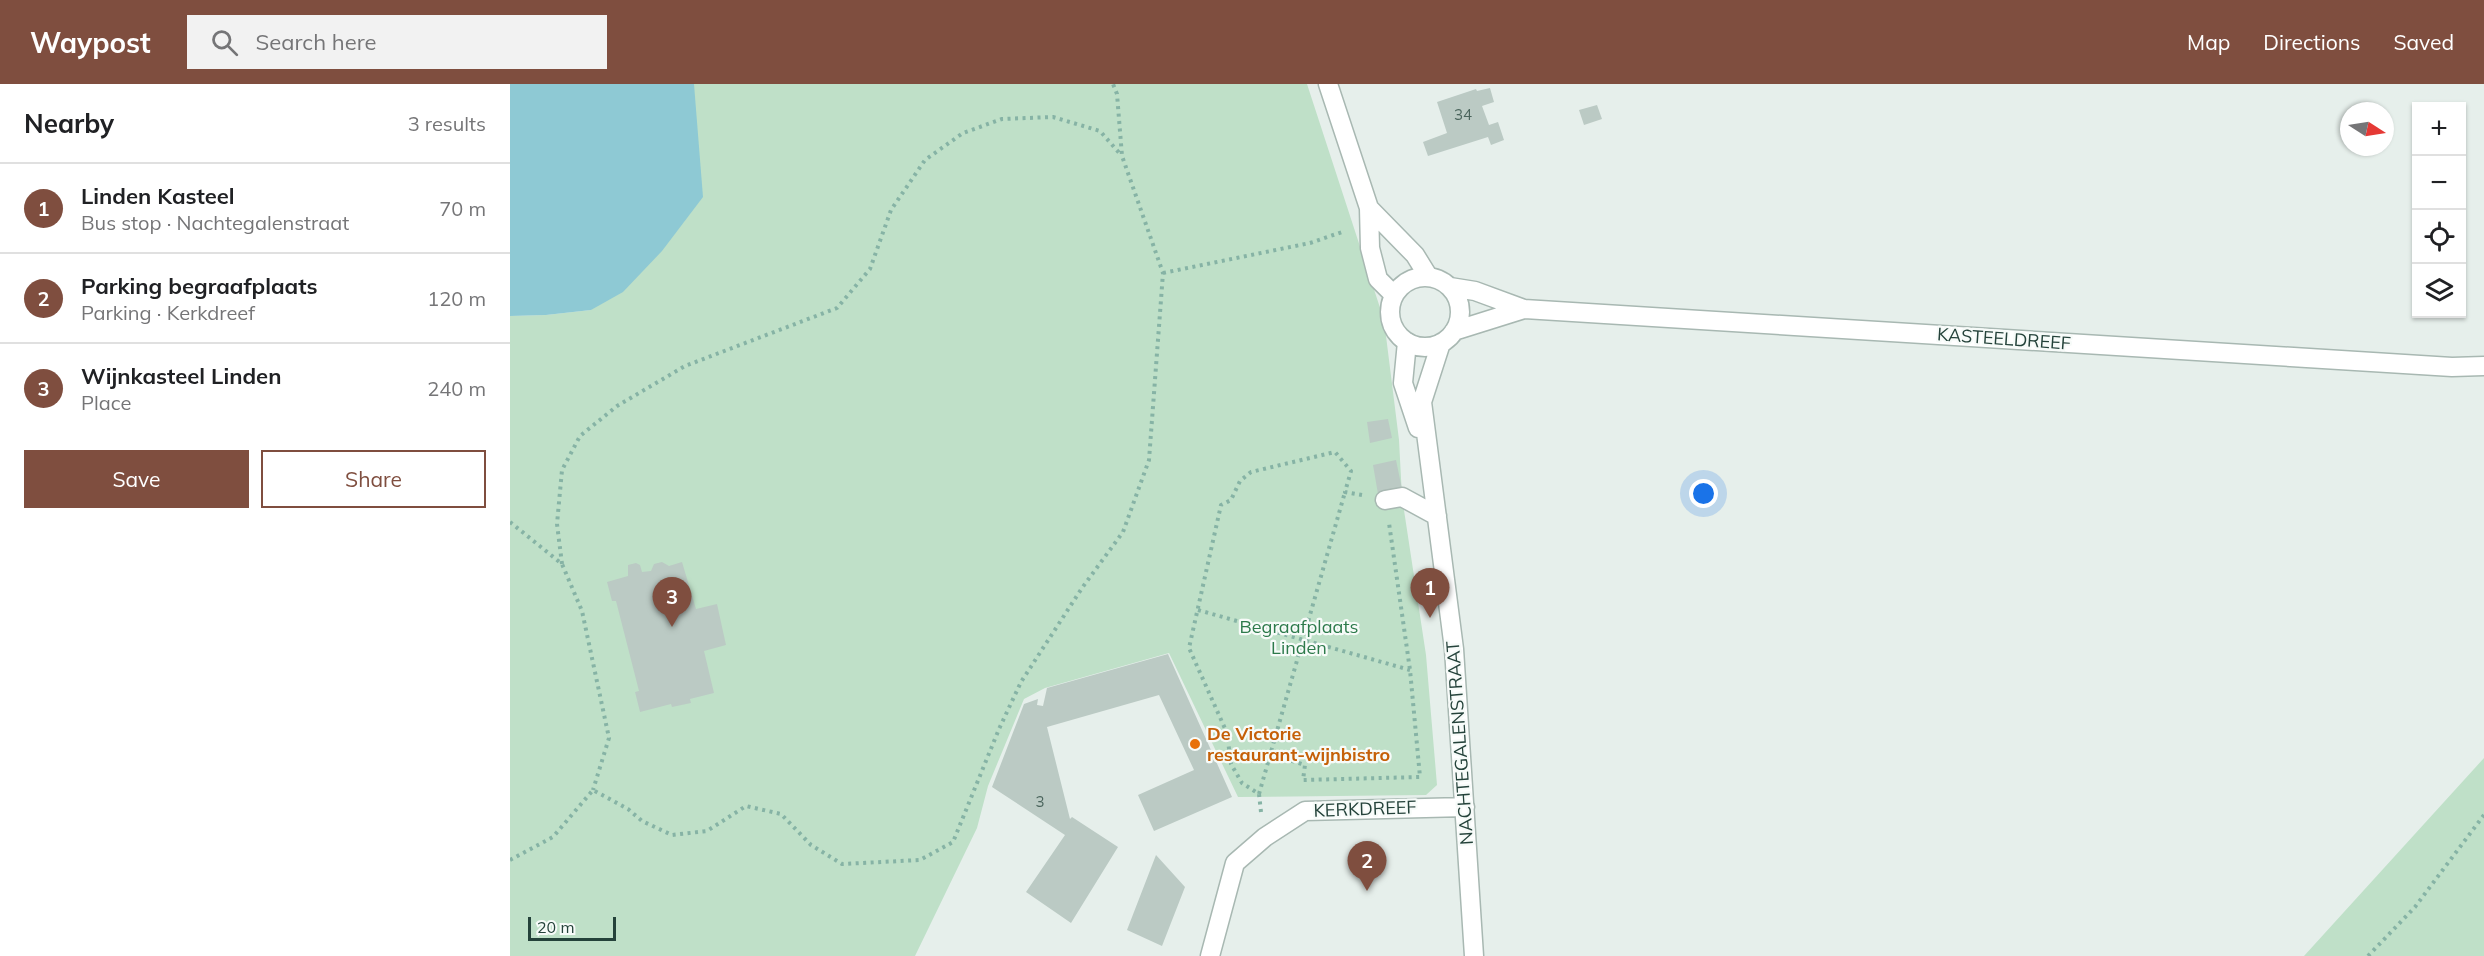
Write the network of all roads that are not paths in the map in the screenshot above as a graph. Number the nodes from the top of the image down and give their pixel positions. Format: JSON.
{"nodes":[{"id":1,"x":1328,"y":84,"type":"edge"},
{"id":2,"x":1369,"y":208,"type":"junction"},
{"id":3,"x":1428,"y":276,"type":"junction"},
{"id":4,"x":1450,"y":287,"type":"junction"},
{"id":5,"x":1394,"y":295,"type":"junction"},
{"id":6,"x":1524,"y":309,"type":"junction"},
{"id":7,"x":1448,"y":337,"type":"junction"},
{"id":8,"x":1407,"y":342,"type":"junction"},
{"id":9,"x":2484,"y":366,"type":"edge"},
{"id":10,"x":1429,"y":460,"type":"junction"},
{"id":11,"x":1385,"y":500,"type":"road end"},
{"id":12,"x":1437,"y":516,"type":"junction"},
{"id":13,"x":1465,"y":807,"type":"junction"},
{"id":14,"x":1210,"y":956,"type":"edge"},
{"id":15,"x":1474,"y":956,"type":"edge"}],
"edges":[{"from":1,"to":2,"type":"street"},
{"from":2,"to":3,"type":"street"},
{"from":2,"to":5,"type":"street"},
{"from":3,"to":4,"type":"street"},
{"from":3,"to":5,"type":"street"},
{"from":4,"to":6,"type":"street","name":"KASTEELDREEF"},
{"from":4,"to":7,"type":"street","name":"NACHTEGALENSTRAAT"},
{"from":5,"to":8,"type":"street"},
{"from":6,"to":7,"type":"street","name":"KASTEELDREEF"},
{"from":6,"to":9,"type":"street","name":"KASTEELDREEF"},
{"from":7,"to":8,"type":"street"},
{"from":7,"to":10,"type":"street","name":"NACHTEGALENSTRAAT"},
{"from":8,"to":10,"type":"street","name":"NACHTEGALENSTRAAT"},
{"from":10,"to":12,"type":"street","name":"NACHTEGALENSTRAAT"},
{"from":11,"to":12,"type":"street"},
{"from":12,"to":13,"type":"street","name":"NACHTEGALENSTRAAT"},
{"from":13,"to":14,"type":"street","name":"KERKDREEF"},
{"from":13,"to":15,"type":"street","name":"NACHTEGALENSTRAAT"}]}
